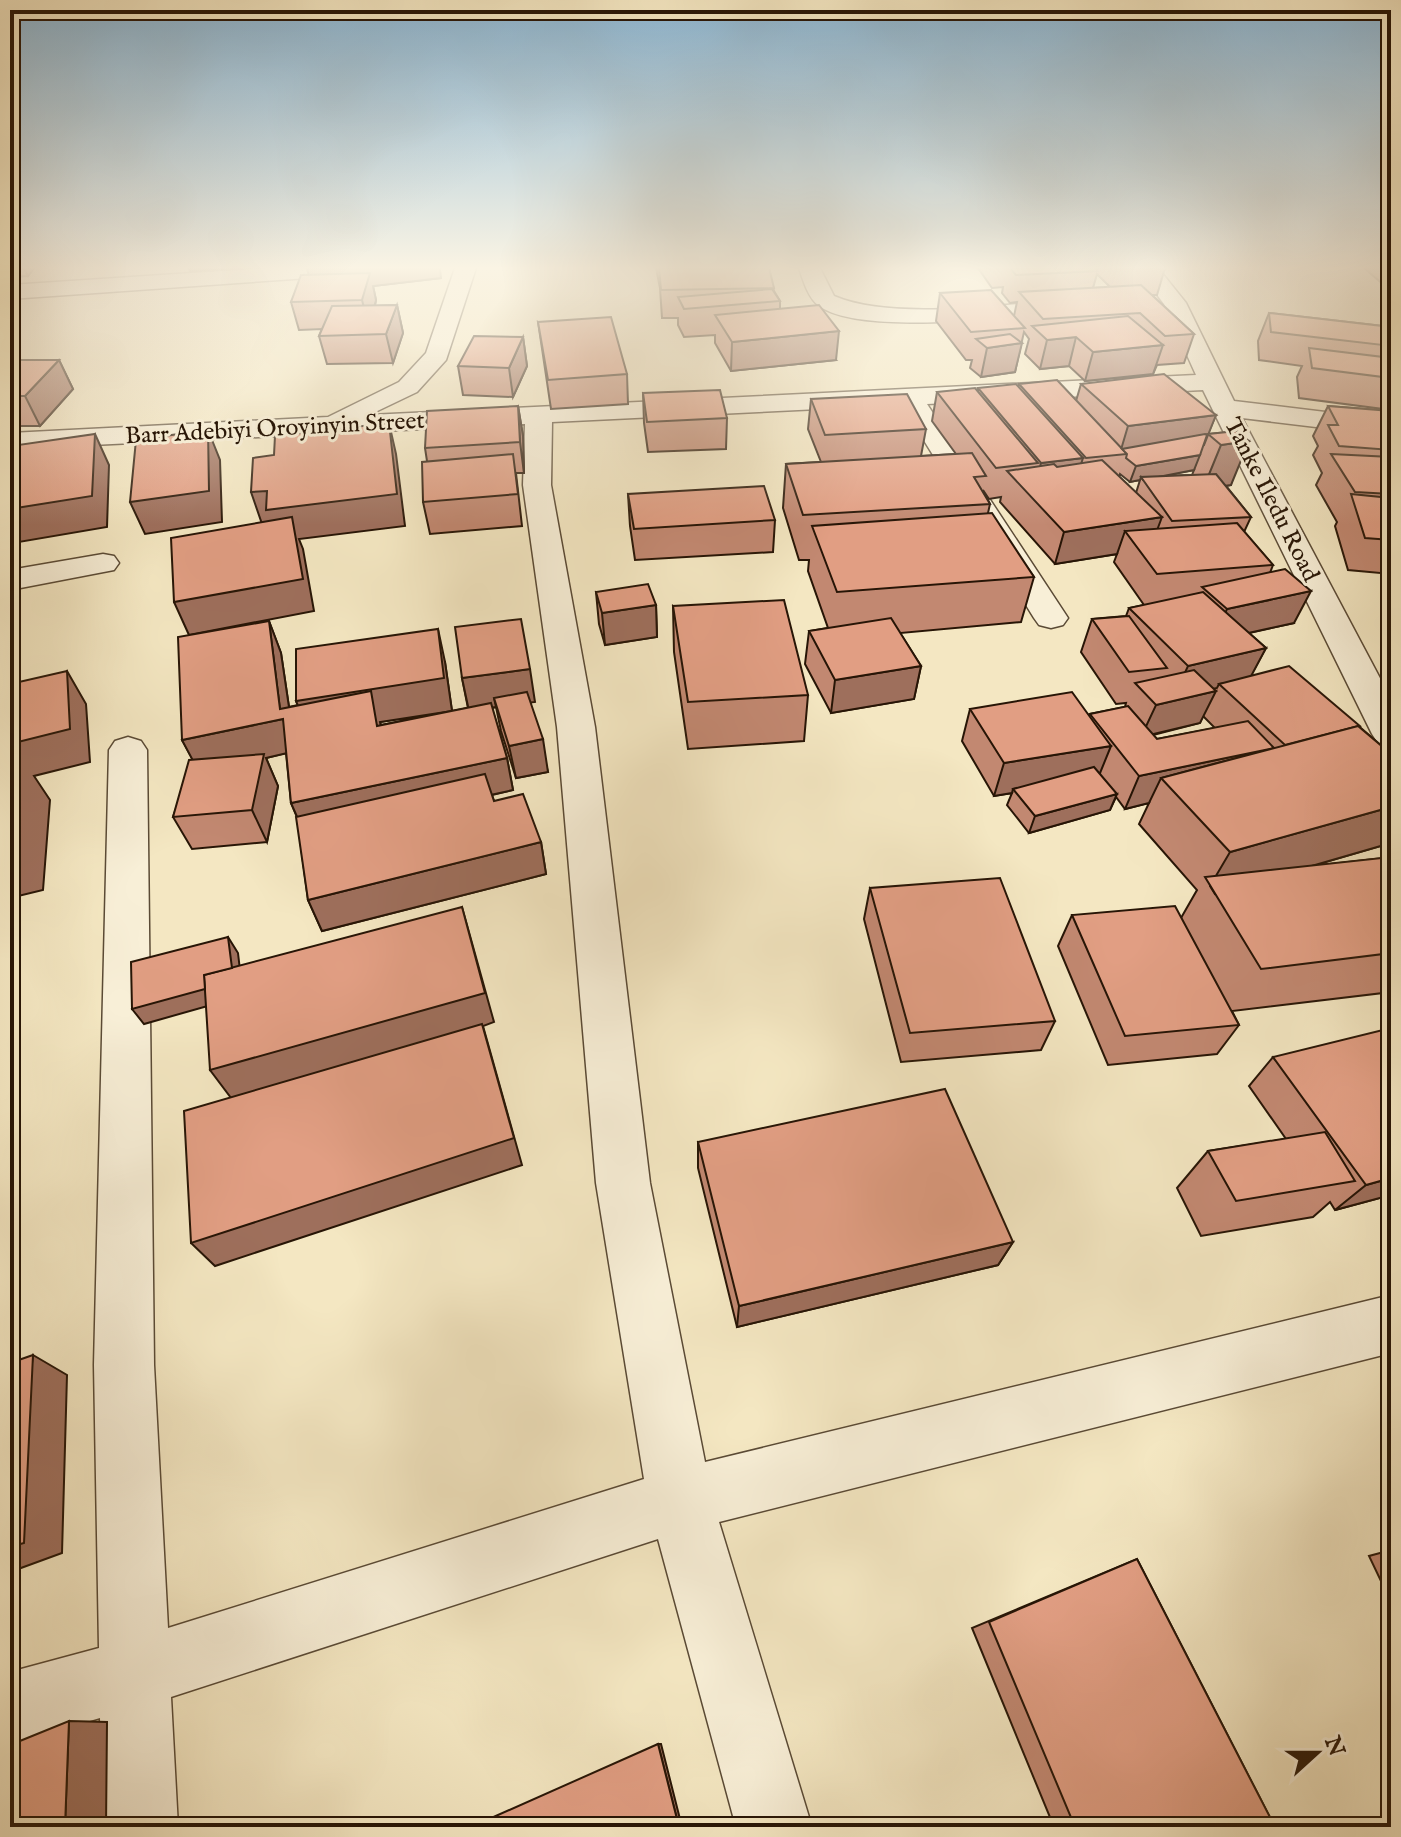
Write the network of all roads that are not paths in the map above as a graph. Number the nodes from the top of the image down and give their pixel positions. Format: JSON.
{"nodes":[{"id":1,"x":437,"y":354,"type":"edge"},
{"id":2,"x":1199,"y":354,"type":"edge"},
{"id":3,"x":1218,"y":395,"type":"junction"},
{"id":4,"x":909,"y":396,"type":"junction"},
{"id":5,"x":539,"y":416,"type":"junction"},
{"id":6,"x":322,"y":428,"type":"junction"},
{"id":7,"x":1391,"y":428,"type":"edge"},
{"id":8,"x":10,"y":441,"type":"edge"},
{"id":9,"x":103,"y":563,"type":"dead end"},
{"id":10,"x":10,"y":580,"type":"edge"},
{"id":11,"x":1051,"y":618,"type":"dead end"},
{"id":12,"x":1350,"y":654,"type":"junction"},
{"id":13,"x":1391,"y":659,"type":"edge"},
{"id":14,"x":1391,"y":734,"type":"edge"},
{"id":15,"x":128,"y":750,"type":"dead end"},
{"id":16,"x":1391,"y":1324,"type":"edge"},
{"id":17,"x":680,"y":1500,"type":"junction"},
{"id":18,"x":135,"y":1673,"type":"junction"},
{"id":19,"x":10,"y":1708,"type":"edge"},
{"id":20,"x":140,"y":1827,"type":"edge"},
{"id":21,"x":774,"y":1827,"type":"edge"}],
"edges":[{"from":1,"to":6,"type":"street"},
{"from":2,"to":3,"type":"street","name":"Tanke Iledu Road"},
{"from":3,"to":4,"type":"street","name":"Barr Adebiyi Oroyinyin Street"},
{"from":3,"to":7,"type":"street","name":"Barr Adebiyi Oroyinyin Street"},
{"from":3,"to":12,"type":"street","name":"Tanke Iledu Road"},
{"from":4,"to":5,"type":"street","name":"Barr Adebiyi Oroyinyin Street"},
{"from":4,"to":11,"type":"street"},
{"from":5,"to":6,"type":"street","name":"Barr Adebiyi Oroyinyin Street"},
{"from":5,"to":17,"type":"street"},
{"from":6,"to":8,"type":"street","name":"Barr Adebiyi Oroyinyin Street"},
{"from":9,"to":10,"type":"street"},
{"from":12,"to":13,"type":"street"},
{"from":12,"to":14,"type":"street","name":"Tanke Iledu Road"},
{"from":15,"to":18,"type":"street"},
{"from":16,"to":17,"type":"street"},
{"from":17,"to":18,"type":"street"},
{"from":17,"to":21,"type":"street"},
{"from":18,"to":19,"type":"street"},
{"from":18,"to":20,"type":"street"}]}
